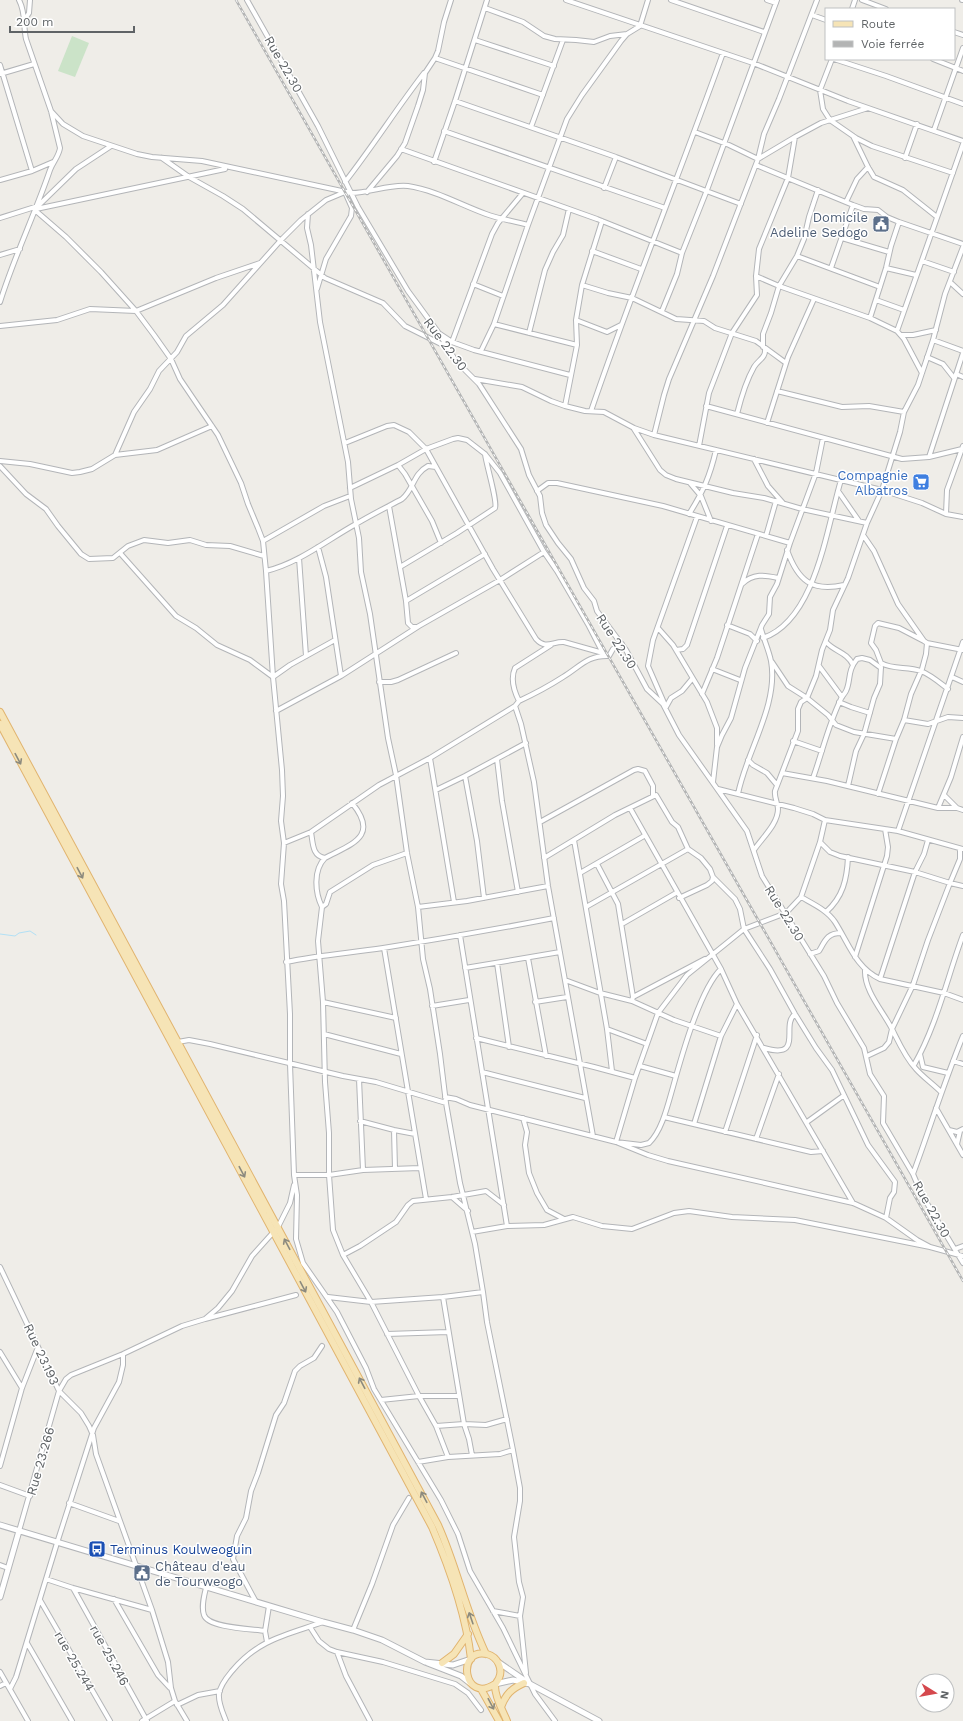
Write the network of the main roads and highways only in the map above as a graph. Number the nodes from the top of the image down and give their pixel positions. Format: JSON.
{"nodes":[{"id":1,"x":0,"y":712,"type":"edge"},
{"id":2,"x":0,"y":724,"type":"edge"},
{"id":3,"x":468,"y":1634,"type":"junction"},
{"id":4,"x":486,"y":1654,"type":"junction"},
{"id":5,"x":471,"y":1660,"type":"junction"},
{"id":6,"x":442,"y":1663,"type":"road end"},
{"id":7,"x":527,"y":1683,"type":"road end"},
{"id":8,"x":495,"y":1684,"type":"junction"},
{"id":9,"x":481,"y":1689,"type":"junction"},
{"id":10,"x":501,"y":1707,"type":"junction"},
{"id":11,"x":499,"y":1721,"type":"edge"},
{"id":12,"x":507,"y":1721,"type":"edge"}],
"edges":[{"from":4,"to":1,"type":"main road","one_way":true},
{"from":2,"to":3,"type":"main road","one_way":true},
{"from":3,"to":5,"type":"main road"},
{"from":3,"to":6,"type":"main road"},
{"from":4,"to":5,"type":"main road"},
{"from":4,"to":8,"type":"main road"},
{"from":5,"to":9,"type":"main road"},
{"from":7,"to":10,"type":"main road"},
{"from":8,"to":9,"type":"main road"},
{"from":8,"to":10,"type":"main road"},
{"from":9,"to":11,"type":"main road","one_way":true},
{"from":10,"to":12,"type":"main road"}]}
